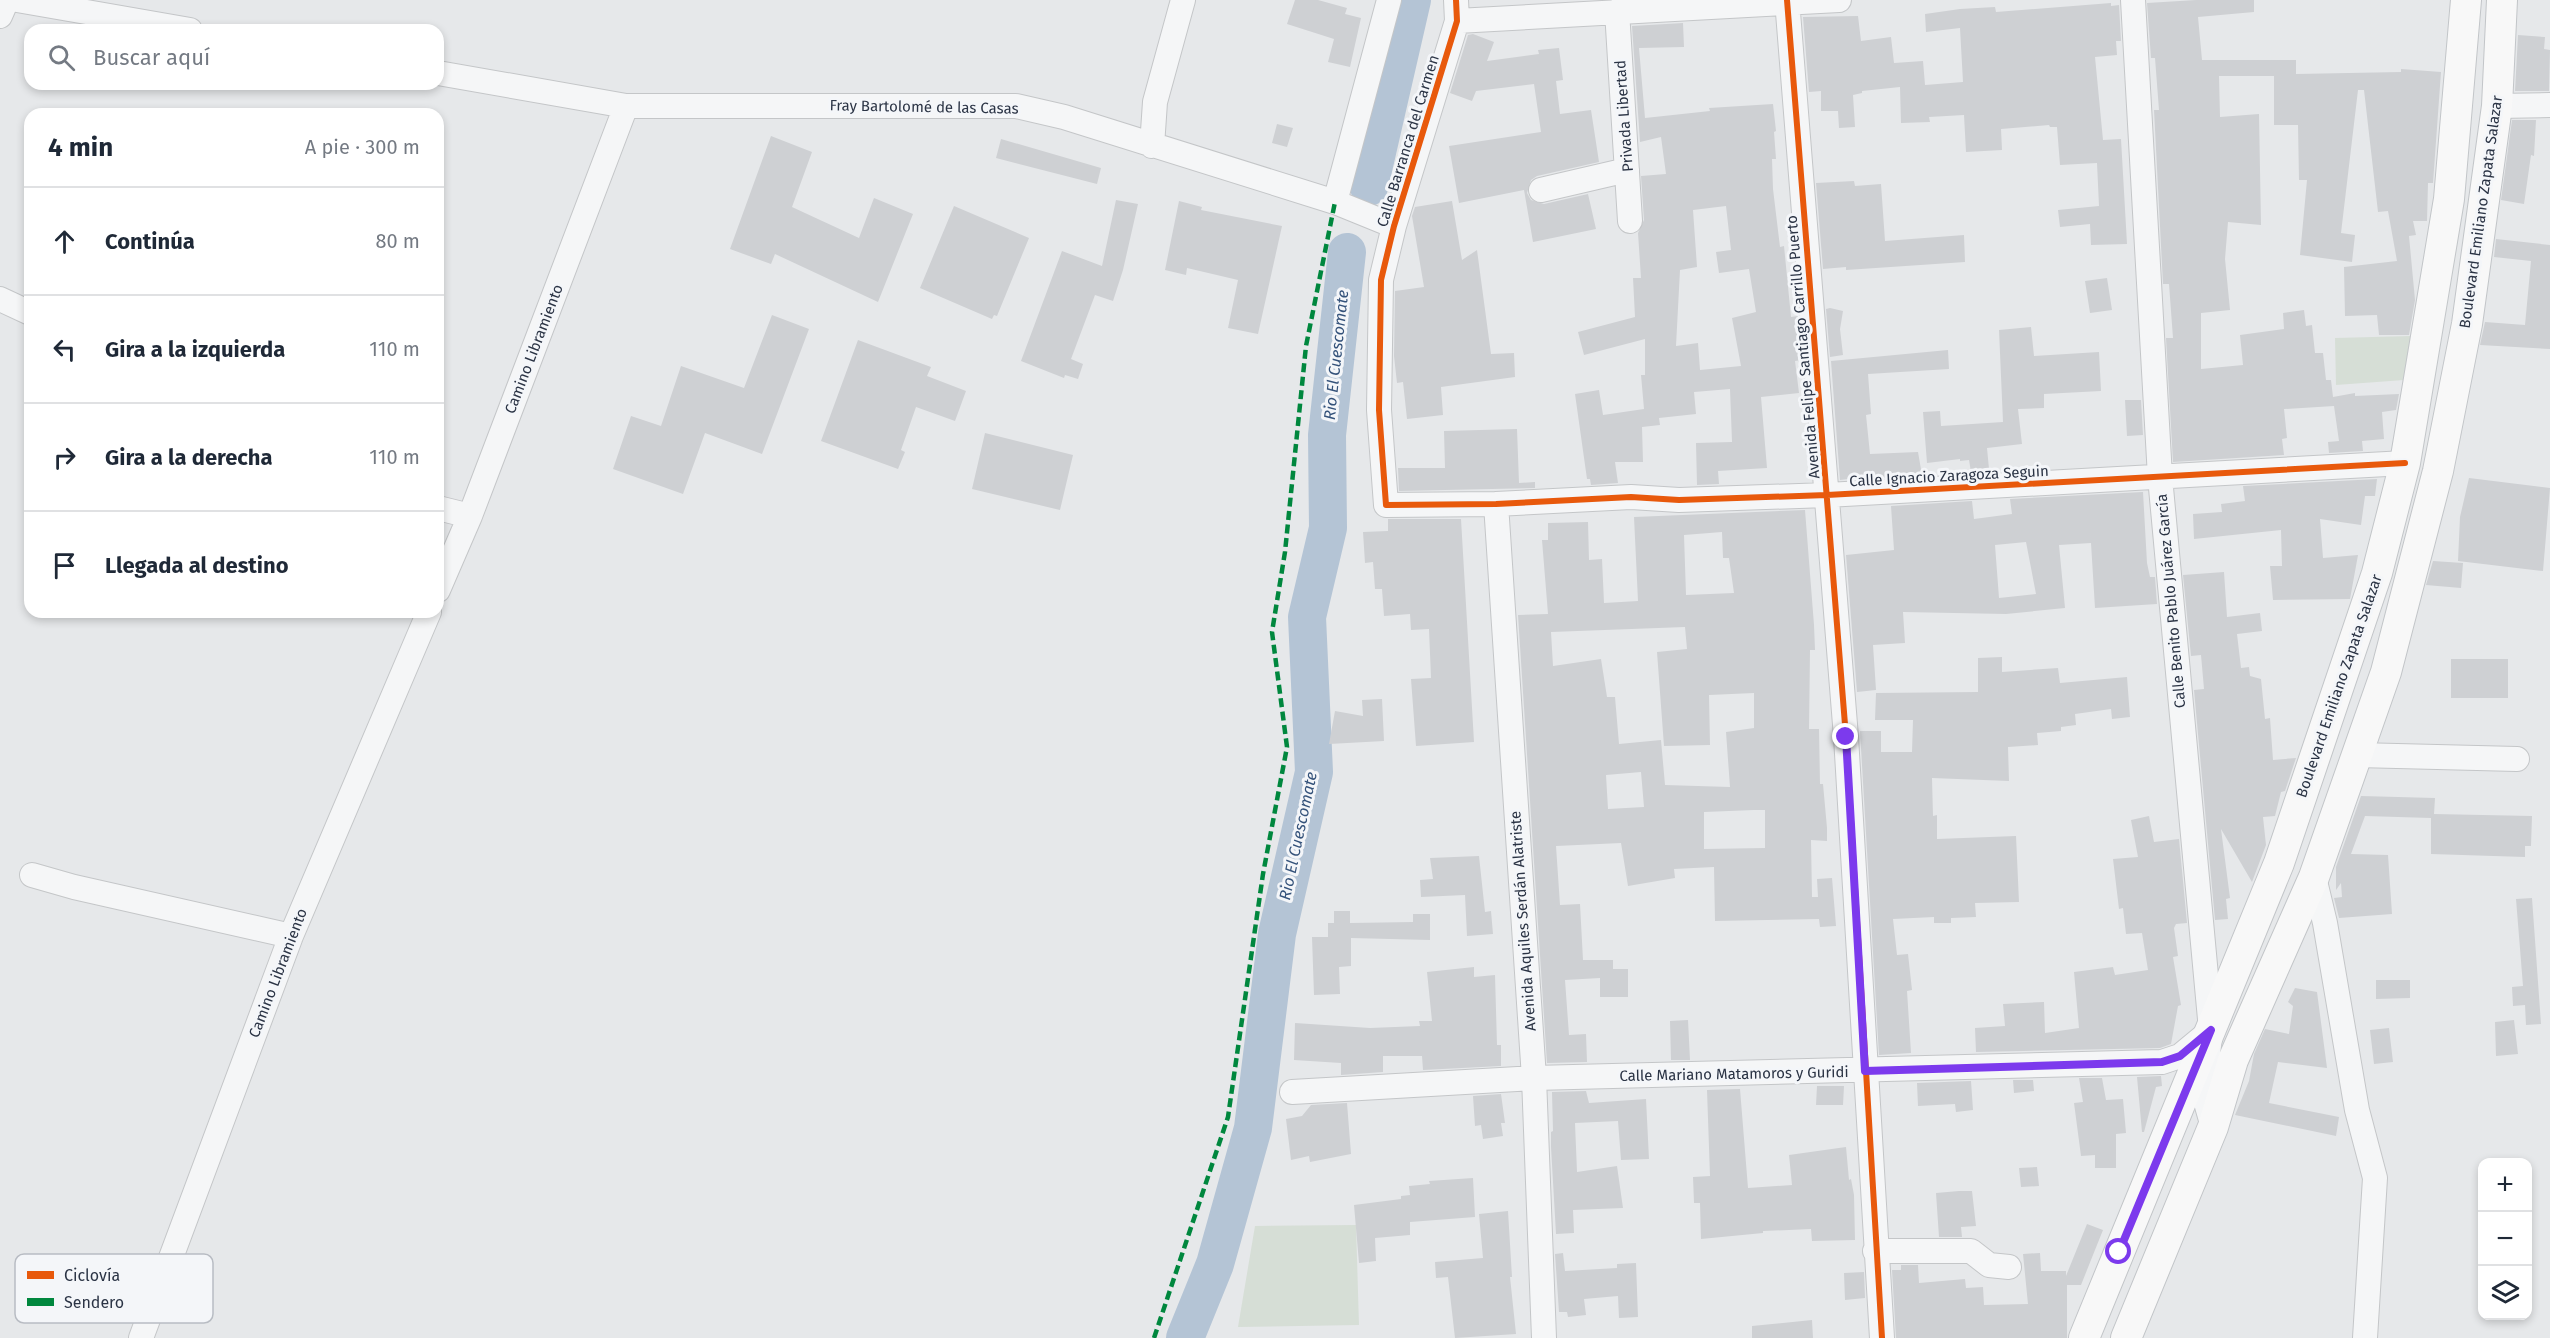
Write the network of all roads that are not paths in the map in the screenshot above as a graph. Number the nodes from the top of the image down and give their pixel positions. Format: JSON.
{"nodes":[{"id":1,"x":7,"y":0,"type":"edge"},
{"id":2,"x":17,"y":0,"type":"edge"},
{"id":3,"x":1183,"y":0,"type":"edge"},
{"id":4,"x":1389,"y":0,"type":"edge"},
{"id":5,"x":1839,"y":0,"type":"edge"},
{"id":6,"x":2133,"y":0,"type":"edge"},
{"id":7,"x":2466,"y":0,"type":"edge"},
{"id":8,"x":2502,"y":0,"type":"edge"},
{"id":9,"x":1788,"y":2,"type":"edge"},
{"id":10,"x":1457,"y":10,"type":"edge"},
{"id":11,"x":1617,"y":11,"type":"junction"},
{"id":12,"x":0,"y":16,"type":"edge"},
{"id":13,"x":155,"y":24,"type":"edge"},
{"id":14,"x":444,"y":74,"type":"edge"},
{"id":15,"x":2550,"y":105,"type":"edge"},
{"id":16,"x":626,"y":106,"type":"junction"},
{"id":17,"x":2497,"y":106,"type":"junction"},
{"id":18,"x":1152,"y":146,"type":"junction"},
{"id":19,"x":1627,"y":170,"type":"junction"},
{"id":20,"x":1541,"y":190,"type":"dead end"},
{"id":21,"x":1341,"y":204,"type":"junction"},
{"id":22,"x":1630,"y":221,"type":"dead end"},
{"id":23,"x":1388,"y":223,"type":"junction"},
{"id":24,"x":0,"y":299,"type":"edge"},
{"id":25,"x":24,"y":310,"type":"edge"},
{"id":26,"x":2405,"y":463,"type":"junction"},
{"id":27,"x":2160,"y":477,"type":"junction"},
{"id":28,"x":1827,"y":495,"type":"junction"},
{"id":29,"x":1496,"y":504,"type":"junction"},
{"id":30,"x":1386,"y":505,"type":"joint"},
{"id":31,"x":444,"y":510,"type":"edge"},
{"id":32,"x":470,"y":516,"type":"junction"},
{"id":33,"x":444,"y":576,"type":"edge"},
{"id":34,"x":426,"y":618,"type":"edge"},
{"id":35,"x":2357,"y":755,"type":"junction"},
{"id":36,"x":2517,"y":759,"type":"dead end"},
{"id":37,"x":32,"y":875,"type":"dead end"},
{"id":38,"x":2314,"y":877,"type":"junction"},
{"id":39,"x":291,"y":936,"type":"junction"},
{"id":40,"x":2221,"y":1000,"type":"junction"},
{"id":41,"x":2251,"y":1021,"type":"junction"},
{"id":42,"x":2211,"y":1030,"type":"junction"},
{"id":43,"x":1865,"y":1071,"type":"junction"},
{"id":44,"x":1534,"y":1078,"type":"junction"},
{"id":45,"x":1292,"y":1092,"type":"dead end"},
{"id":46,"x":2213,"y":1127,"type":"junction"},
{"id":47,"x":1875,"y":1251,"type":"junction"},
{"id":48,"x":172,"y":1254,"type":"edge"},
{"id":49,"x":2009,"y":1267,"type":"dead end"},
{"id":50,"x":147,"y":1323,"type":"edge"},
{"id":51,"x":141,"y":1338,"type":"edge"},
{"id":52,"x":1544,"y":1338,"type":"edge"},
{"id":53,"x":1882,"y":1338,"type":"edge"},
{"id":54,"x":2084,"y":1338,"type":"edge"},
{"id":55,"x":2126,"y":1338,"type":"edge"},
{"id":56,"x":2365,"y":1338,"type":"edge"}],
"edges":[{"from":1,"to":12,"type":"street"},
{"from":2,"to":13,"type":"street"},
{"from":3,"to":18,"type":"street"},
{"from":4,"to":21,"type":"street"},
{"from":5,"to":9,"type":"street"},
{"from":6,"to":27,"type":"street","name":"Calle Benito Pablo Juárez García"},
{"from":7,"to":26,"type":"main road","name":"Boulevard Emiliano Zapata Salazar"},
{"from":8,"to":17,"type":"main road","name":"Boulevard Emiliano Zapata Salazar"},
{"from":9,"to":11,"type":"street"},
{"from":9,"to":28,"type":"street","name":"Avenida Felipe Santiago Carrillo Puerto"},
{"from":10,"to":11,"type":"street"},
{"from":10,"to":23,"type":"street","name":"Calle Barranca del Carmen"},
{"from":11,"to":19,"type":"street","name":"Privada Libertad"},
{"from":14,"to":16,"type":"street","name":"Fray Bartolomé de las Casas"},
{"from":15,"to":17,"type":"street"},
{"from":16,"to":18,"type":"street","name":"Fray Bartolomé de las Casas"},
{"from":16,"to":32,"type":"street","name":"Camino Libramiento"},
{"from":17,"to":35,"type":"main road","name":"Boulevard Emiliano Zapata Salazar"},
{"from":18,"to":21,"type":"street","name":"Fray Bartolomé de las Casas"},
{"from":19,"to":20,"type":"street"},
{"from":19,"to":22,"type":"street","name":"Privada Libertad"},
{"from":21,"to":23,"type":"street","name":"Fray Bartolomé de las Casas"},
{"from":23,"to":30,"type":"street","name":"Calle Barranca del Carmen"},
{"from":24,"to":25,"type":"street"},
{"from":26,"to":27,"type":"street","name":"Calle Ignacio Zaragoza Seguin"},
{"from":26,"to":40,"type":"main road","name":"Boulevard Emiliano Zapata Salazar"},
{"from":27,"to":28,"type":"street","name":"Calle Ignacio Zaragoza Seguin"},
{"from":27,"to":42,"type":"street","name":"Calle Benito Pablo Juárez García"},
{"from":28,"to":29,"type":"street","name":"Calle Ignacio Zaragoza Seguin"},
{"from":28,"to":43,"type":"street","name":"Avenida Felipe Santiago Carrillo Puerto"},
{"from":29,"to":30,"type":"street","name":"Calle Ignacio Zaragoza Seguin"},
{"from":29,"to":44,"type":"street","name":"Avenida Aquiles Serdán Alatriste"},
{"from":31,"to":32,"type":"street"},
{"from":32,"to":33,"type":"street","name":"Camino Libramiento"},
{"from":34,"to":39,"type":"street","name":"Camino Libramiento"},
{"from":35,"to":36,"type":"street"},
{"from":35,"to":38,"type":"main road","name":"Boulevard Emiliano Zapata Salazar"},
{"from":37,"to":39,"type":"street"},
{"from":38,"to":41,"type":"main road","name":"Boulevard Emiliano Zapata Salazar"},
{"from":38,"to":56,"type":"street"},
{"from":39,"to":48,"type":"street","name":"Camino Libramiento"},
{"from":40,"to":41,"type":"main road"},
{"from":40,"to":42,"type":"main road","name":"Boulevard Emiliano Zapata Salazar"},
{"from":41,"to":46,"type":"main road","name":"Boulevard Emiliano Zapata Salazar"},
{"from":42,"to":43,"type":"street","name":"Calle Mariano Matamoros y Guridi"},
{"from":42,"to":46,"type":"street","name":"Calle Benito Pablo Juárez García"},
{"from":42,"to":54,"type":"main road","name":"Boulevard Emiliano Zapata Salazar"},
{"from":43,"to":44,"type":"street","name":"Calle Mariano Matamoros y Guridi"},
{"from":43,"to":47,"type":"street","name":"Avenida Felipe Santiago Carrillo Puerto"},
{"from":44,"to":45,"type":"street","name":"Calle Mariano Matamoros y Guridi"},
{"from":44,"to":52,"type":"street","name":"Avenida Aquiles Serdán Alatriste"},
{"from":46,"to":55,"type":"main road","name":"Boulevard Emiliano Zapata Salazar"},
{"from":47,"to":49,"type":"street"},
{"from":47,"to":53,"type":"street","name":"Avenida Felipe Santiago Carrillo Puerto"},
{"from":50,"to":51,"type":"street","name":"Camino Libramiento"}]}
